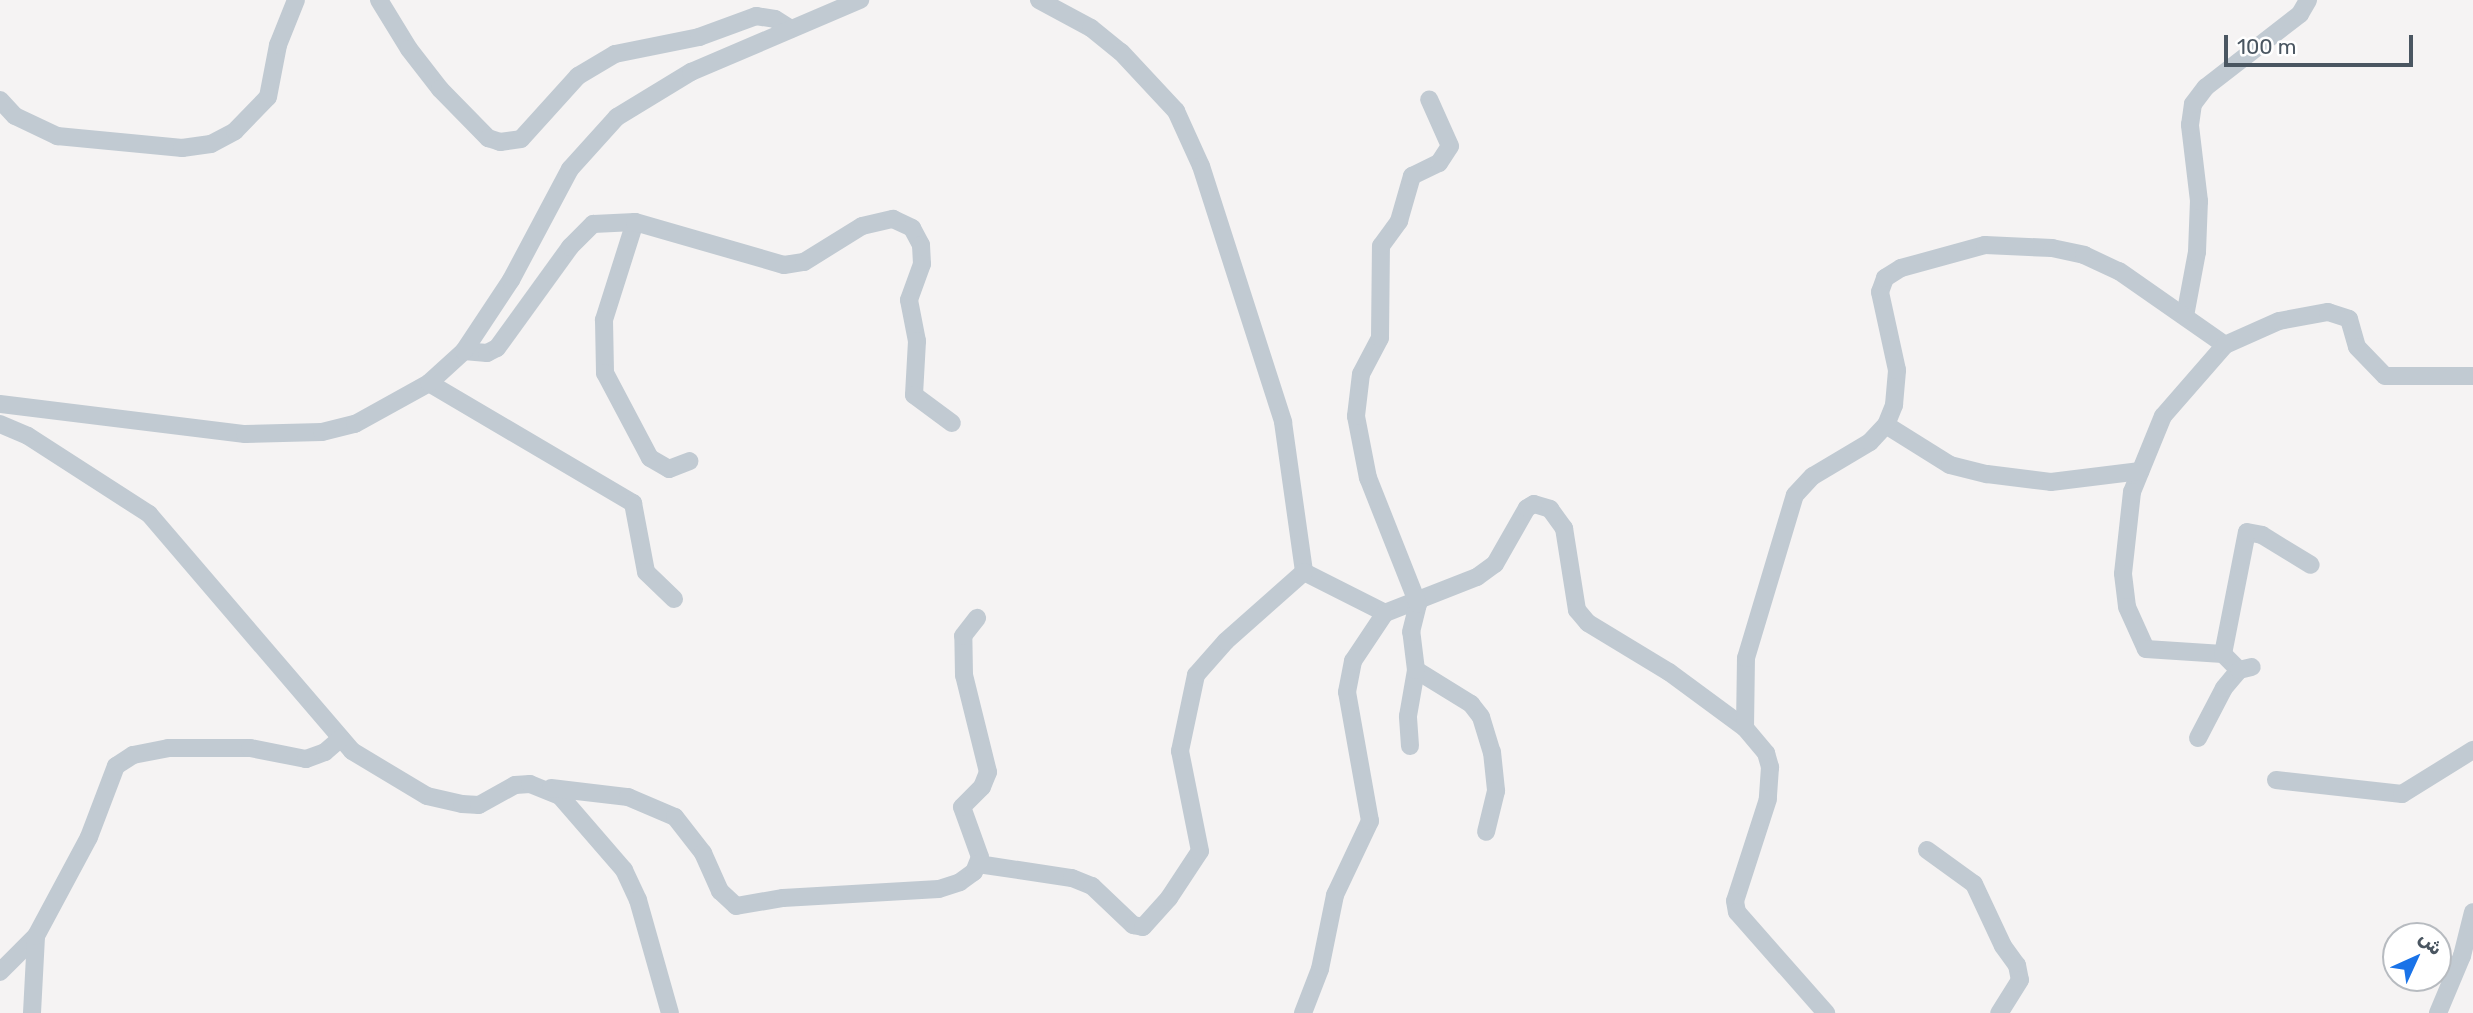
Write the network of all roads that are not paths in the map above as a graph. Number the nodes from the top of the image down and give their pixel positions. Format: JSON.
{"nodes":[{"id":1,"x":296,"y":0,"type":"edge"},
{"id":2,"x":379,"y":0,"type":"edge"},
{"id":3,"x":860,"y":0,"type":"edge"},
{"id":4,"x":1040,"y":0,"type":"edge"},
{"id":5,"x":2308,"y":0,"type":"edge"},
{"id":6,"x":791,"y":29,"type":"junction"},
{"id":7,"x":1429,"y":99,"type":"dead end"},
{"id":8,"x":0,"y":100,"type":"edge"},
{"id":9,"x":635,"y":222,"type":"junction"},
{"id":10,"x":2185,"y":316,"type":"junction"},
{"id":11,"x":2225,"y":345,"type":"junction"},
{"id":12,"x":464,"y":351,"type":"junction"},
{"id":13,"x":2473,"y":376,"type":"edge"},
{"id":14,"x":429,"y":383,"type":"junction"},
{"id":15,"x":0,"y":404,"type":"edge"},
{"id":16,"x":953,"y":423,"type":"dead end"},
{"id":17,"x":0,"y":424,"type":"edge"},
{"id":18,"x":1886,"y":425,"type":"junction"},
{"id":19,"x":690,"y":461,"type":"dead end"},
{"id":20,"x":2140,"y":471,"type":"junction"},
{"id":21,"x":2311,"y":565,"type":"dead end"},
{"id":22,"x":1304,"y":572,"type":"junction"},
{"id":23,"x":674,"y":599,"type":"dead end"},
{"id":24,"x":1418,"y":604,"type":"junction"},
{"id":25,"x":1384,"y":612,"type":"junction"},
{"id":26,"x":977,"y":618,"type":"dead end"},
{"id":27,"x":2223,"y":654,"type":"junction"},
{"id":28,"x":1416,"y":670,"type":"junction"},
{"id":29,"x":1745,"y":728,"type":"junction"},
{"id":30,"x":341,"y":738,"type":"junction"},
{"id":31,"x":2198,"y":738,"type":"dead end"},
{"id":32,"x":1410,"y":746,"type":"dead end"},
{"id":33,"x":2473,"y":750,"type":"edge"},
{"id":34,"x":2276,"y":780,"type":"dead end"},
{"id":35,"x":544,"y":788,"type":"junction"},
{"id":36,"x":1486,"y":832,"type":"dead end"},
{"id":37,"x":1927,"y":850,"type":"dead end"},
{"id":38,"x":978,"y":864,"type":"junction"},
{"id":39,"x":2473,"y":912,"type":"edge"},
{"id":40,"x":36,"y":936,"type":"junction"},
{"id":41,"x":0,"y":972,"type":"edge"},
{"id":42,"x":32,"y":1013,"type":"edge"},
{"id":43,"x":670,"y":1013,"type":"edge"},
{"id":44,"x":1303,"y":1013,"type":"edge"},
{"id":45,"x":1825,"y":1013,"type":"edge"},
{"id":46,"x":1999,"y":1013,"type":"edge"},
{"id":47,"x":2438,"y":1013,"type":"edge"}],
"edges":[{"from":1,"to":8,"type":"street"},
{"from":2,"to":6,"type":"street"},
{"from":3,"to":6,"type":"street"},
{"from":4,"to":22,"type":"street"},
{"from":5,"to":10,"type":"street"},
{"from":6,"to":12,"type":"street"},
{"from":7,"to":24,"type":"street"},
{"from":9,"to":12,"type":"street"},
{"from":9,"to":16,"type":"street"},
{"from":9,"to":19,"type":"street"},
{"from":10,"to":11,"type":"street"},
{"from":10,"to":18,"type":"street"},
{"from":11,"to":13,"type":"street"},
{"from":11,"to":20,"type":"street"},
{"from":12,"to":14,"type":"street"},
{"from":14,"to":15,"type":"street"},
{"from":14,"to":23,"type":"street"},
{"from":17,"to":30,"type":"street"},
{"from":18,"to":20,"type":"street"},
{"from":18,"to":29,"type":"street"},
{"from":20,"to":27,"type":"street"},
{"from":21,"to":27,"type":"street"},
{"from":22,"to":25,"type":"street"},
{"from":22,"to":38,"type":"street"},
{"from":24,"to":25,"type":"street"},
{"from":24,"to":28,"type":"street"},
{"from":24,"to":29,"type":"street"},
{"from":25,"to":44,"type":"street"},
{"from":26,"to":38,"type":"street"},
{"from":27,"to":31,"type":"street"},
{"from":28,"to":32,"type":"street"},
{"from":28,"to":36,"type":"street"},
{"from":29,"to":45,"type":"street"},
{"from":30,"to":35,"type":"street"},
{"from":30,"to":40,"type":"street"},
{"from":33,"to":34,"type":"street"},
{"from":35,"to":38,"type":"street"},
{"from":35,"to":43,"type":"street"},
{"from":37,"to":46,"type":"street"},
{"from":39,"to":47,"type":"street"},
{"from":40,"to":41,"type":"street"},
{"from":40,"to":42,"type":"street"}]}
